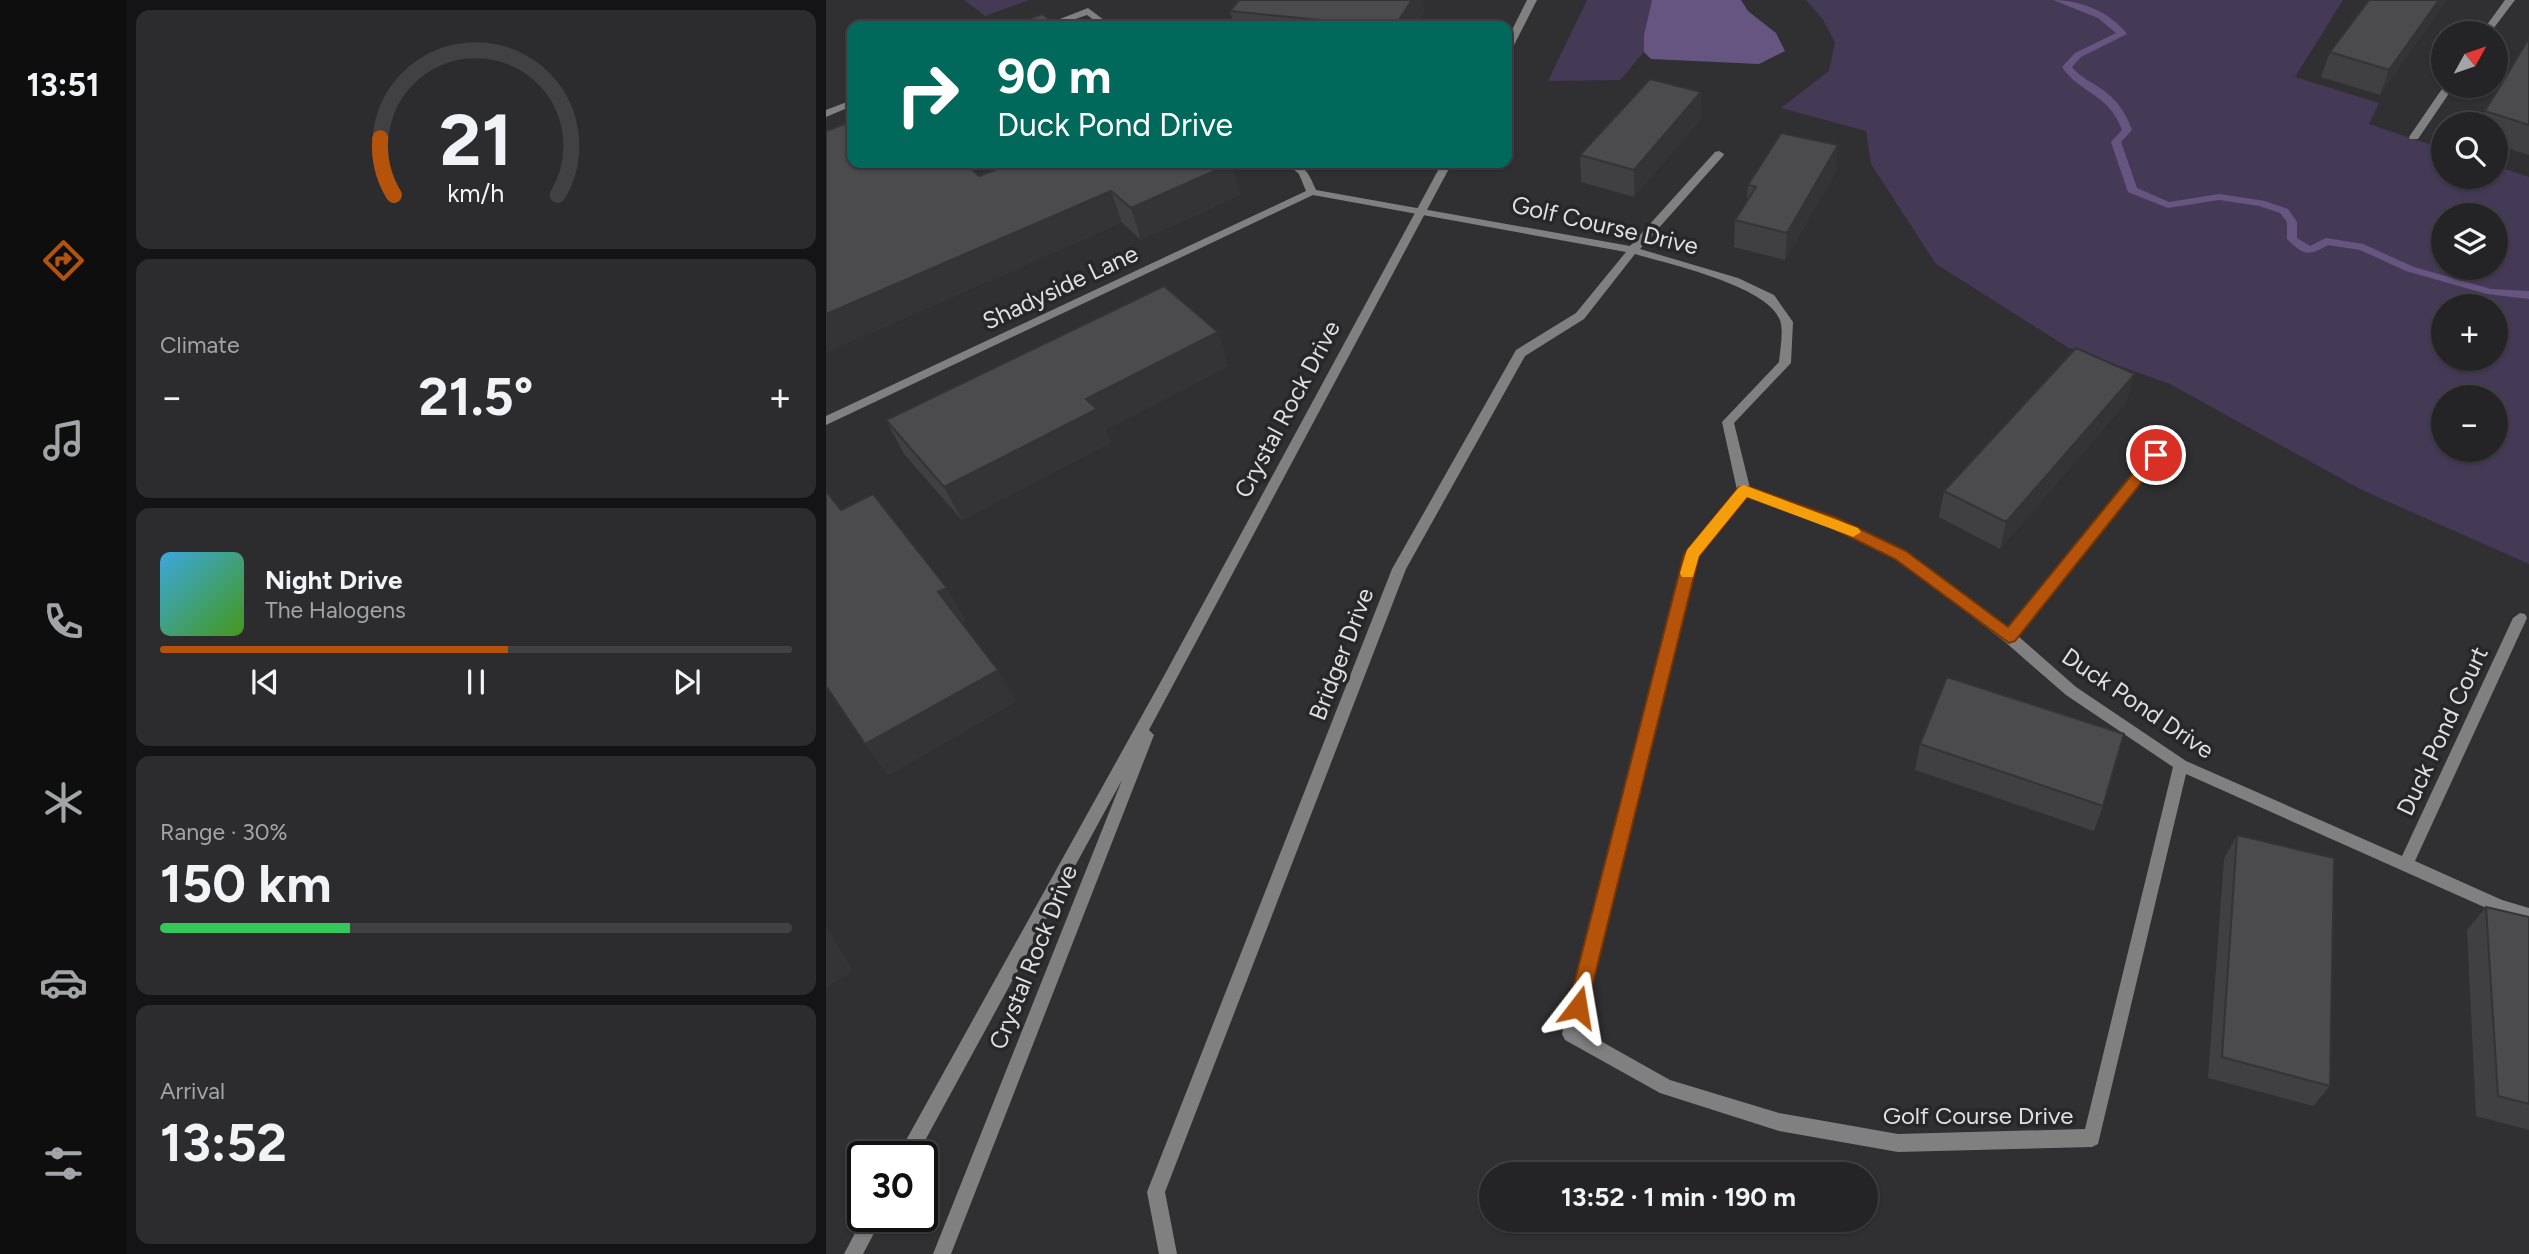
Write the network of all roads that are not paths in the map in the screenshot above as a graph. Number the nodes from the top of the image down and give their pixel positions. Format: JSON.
{"nodes":[{"id":1,"x":1532,"y":0,"type":"edge"},
{"id":2,"x":2510,"y":0,"type":"edge"},
{"id":3,"x":1060,"y":21,"type":"edge"},
{"id":4,"x":1101,"y":21,"type":"edge"},
{"id":5,"x":2493,"y":21,"type":"edge"},
{"id":6,"x":1512,"y":39,"type":"edge"},
{"id":7,"x":2441,"y":98,"type":"edge"},
{"id":8,"x":847,"y":105,"type":"edge"},
{"id":9,"x":826,"y":114,"type":"edge"},
{"id":10,"x":2414,"y":137,"type":"dead end"},
{"id":11,"x":1719,"y":154,"type":"dead end"},
{"id":12,"x":1298,"y":168,"type":"edge"},
{"id":13,"x":1444,"y":168,"type":"edge"},
{"id":14,"x":1312,"y":192,"type":"junction"},
{"id":15,"x":1422,"y":210,"type":"junction"},
{"id":16,"x":1633,"y":250,"type":"junction"},
{"id":17,"x":826,"y":421,"type":"edge"},
{"id":18,"x":2156,"y":455,"type":"dead end"},
{"id":19,"x":1744,"y":491,"type":"junction"},
{"id":20,"x":2520,"y":618,"type":"dead end"},
{"id":21,"x":2009,"y":637,"type":"junction"},
{"id":22,"x":1170,"y":678,"type":"junction"},
{"id":23,"x":2181,"y":765,"type":"junction"},
{"id":24,"x":2406,"y":864,"type":"junction"},
{"id":25,"x":2529,"y":915,"type":"edge"},
{"id":26,"x":915,"y":1141,"type":"edge"},
{"id":27,"x":865,"y":1232,"type":"edge"},
{"id":28,"x":853,"y":1254,"type":"edge"},
{"id":29,"x":942,"y":1254,"type":"edge"},
{"id":30,"x":1168,"y":1254,"type":"edge"}],
"edges":[{"from":1,"to":6,"type":"street"},
{"from":2,"to":5,"type":"street"},
{"from":3,"to":4,"type":"street"},
{"from":7,"to":10,"type":"street"},
{"from":8,"to":9,"type":"street"},
{"from":11,"to":16,"type":"street","name":"Bridger Drive"},
{"from":12,"to":14,"type":"street"},
{"from":13,"to":15,"type":"street","name":"Crystal Rock Drive"},
{"from":14,"to":15,"type":"street","name":"Golf Course Drive"},
{"from":14,"to":17,"type":"street","name":"Shadyside Lane"},
{"from":15,"to":16,"type":"street","name":"Golf Course Drive"},
{"from":15,"to":22,"type":"street","name":"Crystal Rock Drive"},
{"from":16,"to":19,"type":"street","name":"Golf Course Drive"},
{"from":16,"to":30,"type":"street","name":"Bridger Drive"},
{"from":18,"to":21,"type":"street"},
{"from":19,"to":21,"type":"street","name":"Duck Pond Drive"},
{"from":19,"to":23,"type":"street","name":"Golf Course Drive"},
{"from":20,"to":24,"type":"street","name":"Duck Pond Court"},
{"from":21,"to":23,"type":"street","name":"Duck Pond Drive"},
{"from":22,"to":26,"type":"street","name":"Crystal Rock Drive"},
{"from":22,"to":29,"type":"street","name":"Crystal Rock Drive"},
{"from":23,"to":24,"type":"street","name":"Duck Pond Drive"},
{"from":24,"to":25,"type":"street","name":"Duck Pond Drive"},
{"from":27,"to":28,"type":"street"}]}
